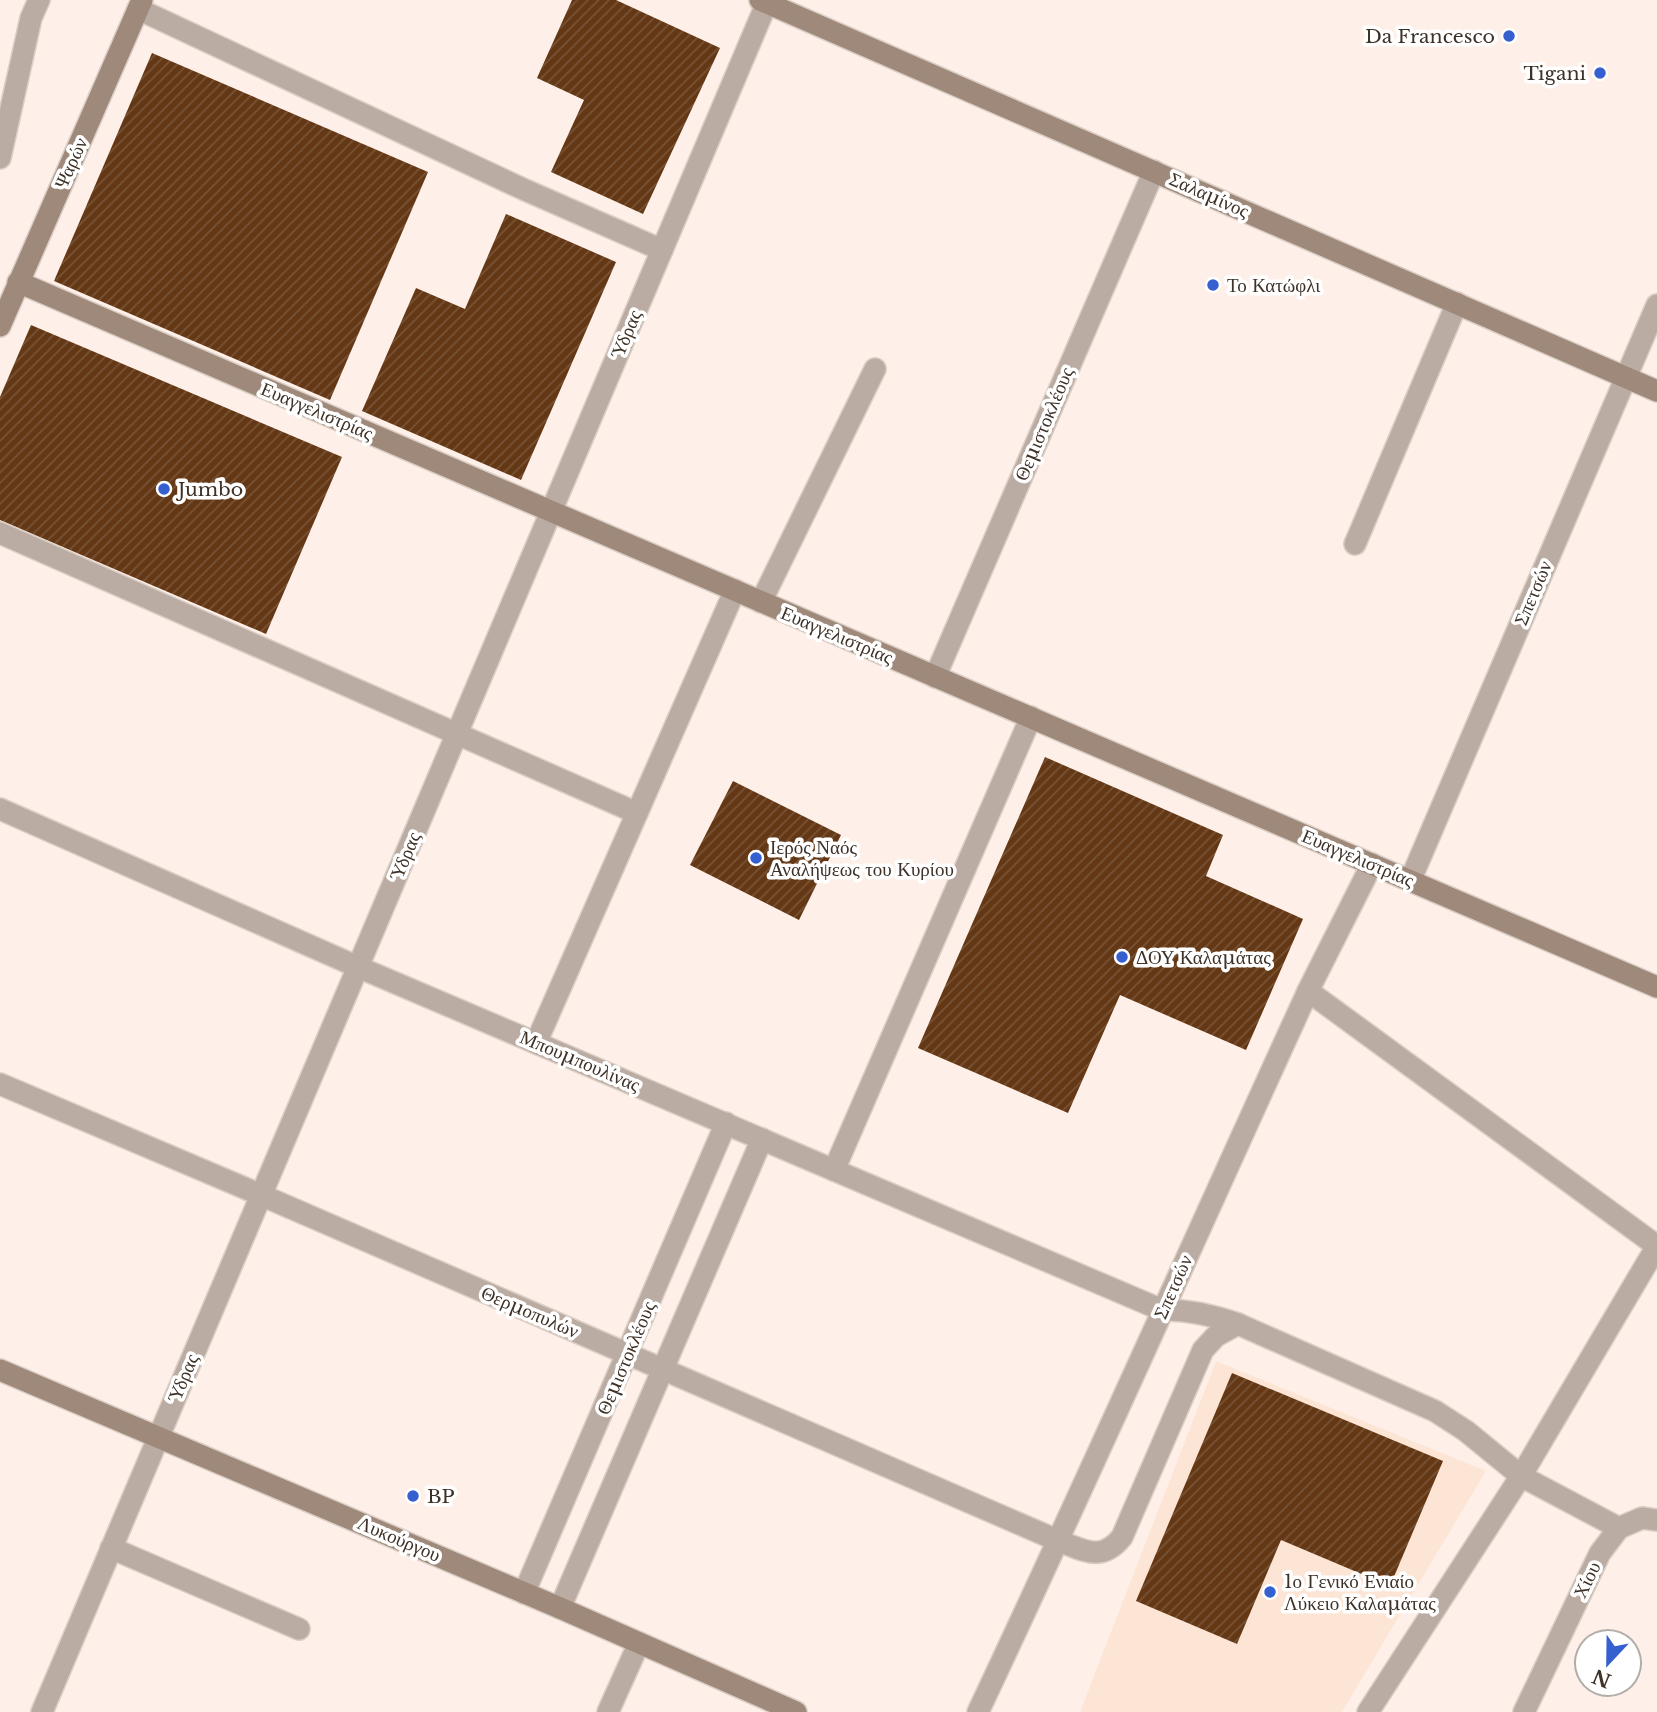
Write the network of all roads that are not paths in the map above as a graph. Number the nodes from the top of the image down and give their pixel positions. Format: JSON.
{"nodes":[{"id":1,"x":39,"y":0,"type":"edge"},
{"id":2,"x":765,"y":1,"type":"edge"},
{"id":3,"x":140,"y":4,"type":"edge"},
{"id":4,"x":0,"y":158,"type":"edge"},
{"id":5,"x":1154,"y":171,"type":"junction"},
{"id":6,"x":662,"y":250,"type":"junction"},
{"id":7,"x":18,"y":282,"type":"junction"},
{"id":8,"x":1457,"y":303,"type":"junction"},
{"id":9,"x":1657,"y":305,"type":"edge"},
{"id":10,"x":0,"y":326,"type":"edge"},
{"id":11,"x":875,"y":369,"type":"dead end"},
{"id":12,"x":1625,"y":377,"type":"junction"},
{"id":13,"x":1657,"y":391,"type":"edge"},
{"id":14,"x":551,"y":511,"type":"junction"},
{"id":15,"x":0,"y":533,"type":"edge"},
{"id":16,"x":1355,"y":544,"type":"dead end"},
{"id":17,"x":735,"y":590,"type":"junction"},
{"id":18,"x":761,"y":602,"type":"junction"},
{"id":19,"x":935,"y":677,"type":"junction"},
{"id":20,"x":1031,"y":717,"type":"junction"},
{"id":21,"x":456,"y":734,"type":"junction"},
{"id":22,"x":0,"y":809,"type":"edge"},
{"id":23,"x":637,"y":813,"type":"junction"},
{"id":24,"x":1373,"y":864,"type":"junction"},
{"id":25,"x":1410,"y":881,"type":"junction"},
{"id":26,"x":358,"y":967,"type":"junction"},
{"id":27,"x":1657,"y":987,"type":"edge"},
{"id":28,"x":1308,"y":991,"type":"junction"},
{"id":29,"x":536,"y":1043,"type":"junction"},
{"id":30,"x":0,"y":1084,"type":"edge"},
{"id":31,"x":726,"y":1124,"type":"junction"},
{"id":32,"x":762,"y":1139,"type":"junction"},
{"id":33,"x":834,"y":1170,"type":"junction"},
{"id":34,"x":261,"y":1195,"type":"junction"},
{"id":35,"x":1657,"y":1246,"type":"edge"},
{"id":36,"x":1162,"y":1310,"type":"junction"},
{"id":37,"x":1238,"y":1324,"type":"junction"},
{"id":38,"x":628,"y":1354,"type":"junction"},
{"id":39,"x":0,"y":1370,"type":"edge"},
{"id":40,"x":663,"y":1370,"type":"junction"},
{"id":41,"x":158,"y":1437,"type":"junction"},
{"id":42,"x":1521,"y":1476,"type":"junction"},
{"id":43,"x":1657,"y":1520,"type":"edge"},
{"id":44,"x":1619,"y":1528,"type":"junction"},
{"id":45,"x":1059,"y":1541,"type":"junction"},
{"id":46,"x":111,"y":1548,"type":"junction"},
{"id":47,"x":524,"y":1593,"type":"junction"},
{"id":48,"x":560,"y":1608,"type":"junction"},
{"id":49,"x":299,"y":1629,"type":"dead end"},
{"id":50,"x":639,"y":1643,"type":"junction"},
{"id":51,"x":41,"y":1712,"type":"edge"},
{"id":52,"x":608,"y":1712,"type":"edge"},
{"id":53,"x":796,"y":1712,"type":"edge"},
{"id":54,"x":978,"y":1712,"type":"edge"},
{"id":55,"x":1368,"y":1712,"type":"edge"},
{"id":56,"x":1524,"y":1712,"type":"edge"}],
"edges":[{"from":1,"to":4,"type":"street"},
{"from":2,"to":5,"type":"street","name":"Σαλαμίνος"},
{"from":2,"to":6,"type":"street","name":"Ύδρας"},
{"from":3,"to":6,"type":"street"},
{"from":3,"to":7,"type":"street","name":"Ψαρών"},
{"from":5,"to":8,"type":"street","name":"Σαλαμίνος"},
{"from":5,"to":19,"type":"street","name":"Θεμιστοκλέους"},
{"from":6,"to":14,"type":"street","name":"Ύδρας"},
{"from":7,"to":10,"type":"street","name":"Ψαρών"},
{"from":7,"to":14,"type":"street","name":"Ευαγγελιστρίας"},
{"from":8,"to":12,"type":"street","name":"Σαλαμίνος"},
{"from":8,"to":16,"type":"street"},
{"from":9,"to":12,"type":"street","name":"Σπετσών"},
{"from":11,"to":18,"type":"street"},
{"from":12,"to":13,"type":"street","name":"Σαλαμίνος"},
{"from":12,"to":25,"type":"street","name":"Σπετσών"},
{"from":14,"to":17,"type":"street","name":"Ευαγγελιστρίας"},
{"from":14,"to":21,"type":"street","name":"Ύδρας"},
{"from":15,"to":21,"type":"street"},
{"from":17,"to":18,"type":"street","name":"Ευαγγελιστρίας"},
{"from":17,"to":23,"type":"street"},
{"from":18,"to":19,"type":"street","name":"Ευαγγελιστρίας"},
{"from":19,"to":20,"type":"street","name":"Ευαγγελιστρίας"},
{"from":20,"to":24,"type":"street","name":"Ευαγγελιστρίας"},
{"from":20,"to":33,"type":"street"},
{"from":21,"to":23,"type":"street"},
{"from":21,"to":26,"type":"street","name":"Ύδρας"},
{"from":22,"to":26,"type":"street","name":"Μπουμπουλίνας"},
{"from":23,"to":29,"type":"street"},
{"from":24,"to":25,"type":"street","name":"Ευαγγελιστρίας"},
{"from":24,"to":28,"type":"street","name":"Σπετσών"},
{"from":25,"to":27,"type":"street","name":"Ευαγγελιστρίας"},
{"from":26,"to":29,"type":"street","name":"Μπουμπουλίνας"},
{"from":26,"to":34,"type":"street","name":"Ύδρας"},
{"from":28,"to":35,"type":"street"},
{"from":28,"to":36,"type":"street","name":"Σπετσών"},
{"from":29,"to":31,"type":"street","name":"Μπουμπουλίνας"},
{"from":30,"to":34,"type":"street","name":"Θερμοπυλών"},
{"from":31,"to":32,"type":"street","name":"Μπουμπουλίνας"},
{"from":31,"to":38,"type":"street","name":"Θεμιστοκλέους"},
{"from":32,"to":33,"type":"street","name":"Μπουμπουλίνας"},
{"from":32,"to":40,"type":"street","name":"Θεμιστοκλέους"},
{"from":33,"to":36,"type":"street","name":"Μπουμπουλίνας"},
{"from":34,"to":38,"type":"street","name":"Θερμοπυλών"},
{"from":34,"to":41,"type":"street","name":"Ύδρας"},
{"from":35,"to":42,"type":"street"},
{"from":36,"to":37,"type":"street"},
{"from":36,"to":45,"type":"street","name":"Σπετσών"},
{"from":37,"to":42,"type":"street"},
{"from":37,"to":45,"type":"street","name":"Θερμοπυλών"},
{"from":38,"to":40,"type":"street","name":"Θερμοπυλών"},
{"from":38,"to":47,"type":"street","name":"Θεμιστοκλέους"},
{"from":39,"to":41,"type":"street","name":"Λυκούργου"},
{"from":40,"to":45,"type":"street","name":"Θερμοπυλών"},
{"from":40,"to":48,"type":"street","name":"Θεμιστοκλέους"},
{"from":41,"to":46,"type":"street","name":"Ύδρας"},
{"from":41,"to":47,"type":"street","name":"Λυκούργου"},
{"from":42,"to":44,"type":"street"},
{"from":42,"to":55,"type":"street"},
{"from":43,"to":44,"type":"street"},
{"from":44,"to":56,"type":"street","name":"Χίου"},
{"from":45,"to":54,"type":"street","name":"Σπετσών"},
{"from":46,"to":49,"type":"street"},
{"from":46,"to":51,"type":"street","name":"Ύδρας"},
{"from":47,"to":48,"type":"street","name":"Λυκούργου"},
{"from":48,"to":50,"type":"street","name":"Λυκούργου"},
{"from":50,"to":52,"type":"street"},
{"from":50,"to":53,"type":"street","name":"Λυκούργου"}]}
